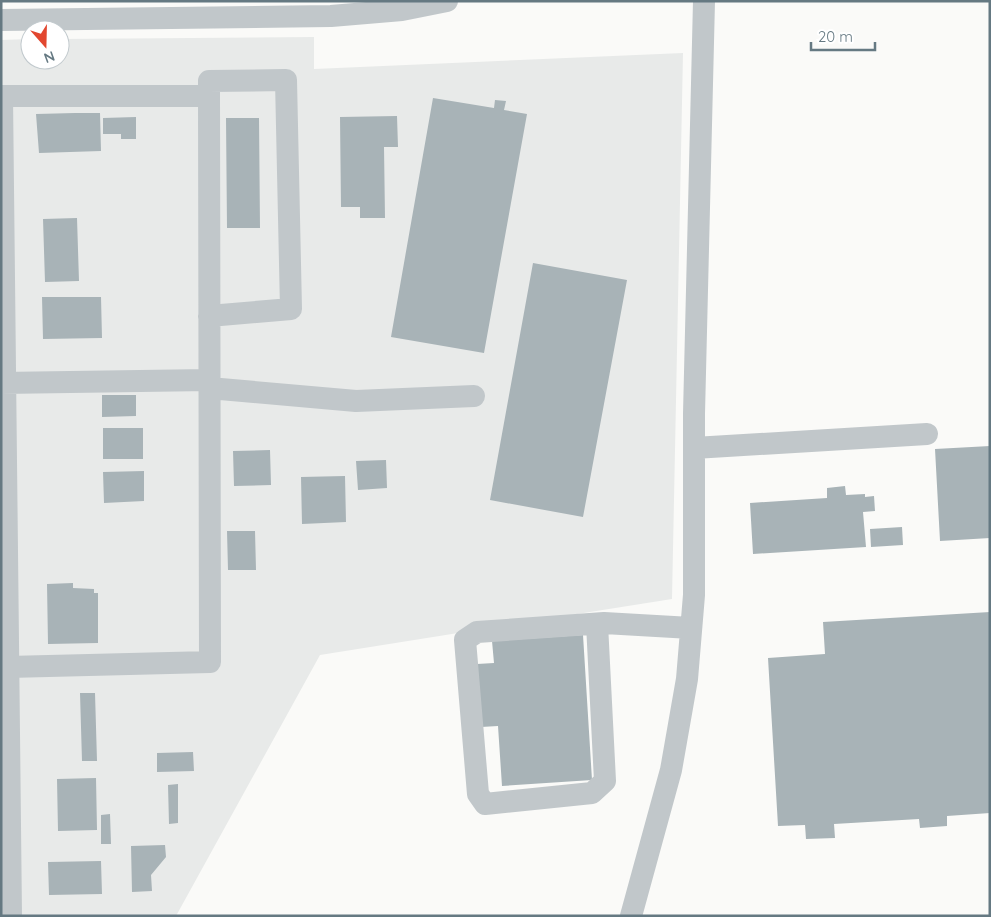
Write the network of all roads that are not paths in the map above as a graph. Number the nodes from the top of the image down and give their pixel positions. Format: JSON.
{"nodes":[{"id":1,"x":447,"y":1,"type":"edge"},
{"id":2,"x":704,"y":1,"type":"edge"},
{"id":3,"x":384,"y":7,"type":"edge"},
{"id":4,"x":1,"y":20,"type":"edge"},
{"id":5,"x":1,"y":89,"type":"edge"},
{"id":6,"x":2,"y":96,"type":"edge"},
{"id":7,"x":209,"y":96,"type":"junction"},
{"id":8,"x":209,"y":316,"type":"junction"},
{"id":9,"x":3,"y":383,"type":"edge"},
{"id":10,"x":209,"y":384,"type":"junction"},
{"id":11,"x":474,"y":396,"type":"dead end"},
{"id":12,"x":927,"y":434,"type":"dead end"},
{"id":13,"x":694,"y":448,"type":"junction"},
{"id":14,"x":597,"y":624,"type":"junction"},
{"id":15,"x":691,"y":628,"type":"junction"},
{"id":16,"x":5,"y":667,"type":"edge"},
{"id":17,"x":11,"y":916,"type":"edge"},
{"id":18,"x":631,"y":916,"type":"edge"}],
"edges":[{"from":1,"to":3,"type":"street"},
{"from":2,"to":13,"type":"street"},
{"from":3,"to":4,"type":"street"},
{"from":5,"to":6,"type":"street"},
{"from":6,"to":7,"type":"street"},
{"from":6,"to":9,"type":"street"},
{"from":7,"to":8,"type":"street"},
{"from":7,"to":8,"type":"street"},
{"from":8,"to":10,"type":"street"},
{"from":9,"to":10,"type":"street"},
{"from":9,"to":16,"type":"street"},
{"from":10,"to":11,"type":"street"},
{"from":10,"to":16,"type":"street"},
{"from":12,"to":13,"type":"street"},
{"from":13,"to":15,"type":"street"},
{"from":14,"to":14,"type":"street"},
{"from":14,"to":15,"type":"street"},
{"from":15,"to":18,"type":"street"},
{"from":16,"to":17,"type":"street"}]}
